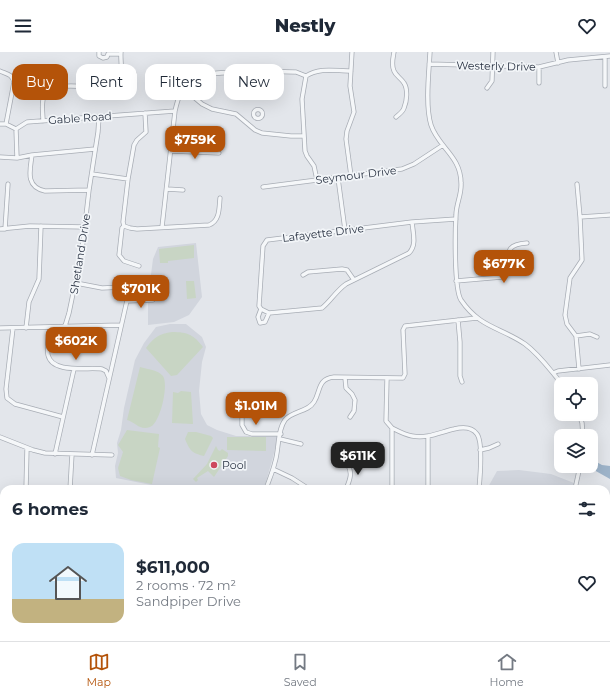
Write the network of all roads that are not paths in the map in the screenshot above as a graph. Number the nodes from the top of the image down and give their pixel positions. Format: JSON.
{"nodes":[{"id":1,"x":99,"y":52,"type":"edge"},
{"id":2,"x":352,"y":52,"type":"edge"},
{"id":3,"x":394,"y":52,"type":"edge"},
{"id":4,"x":430,"y":52,"type":"edge"},
{"id":5,"x":493,"y":52,"type":"edge"},
{"id":6,"x":556,"y":52,"type":"edge"},
{"id":7,"x":108,"y":53,"type":"edge"},
{"id":8,"x":121,"y":53,"type":"edge"},
{"id":9,"x":604,"y":56,"type":"junction"},
{"id":10,"x":610,"y":56,"type":"edge"},
{"id":11,"x":558,"y":63,"type":"junction"},
{"id":12,"x":121,"y":64,"type":"edge"},
{"id":13,"x":429,"y":64,"type":"junction"},
{"id":14,"x":492,"y":65,"type":"junction"},
{"id":15,"x":539,"y":67,"type":"junction"},
{"id":16,"x":0,"y":71,"type":"edge"},
{"id":17,"x":351,"y":72,"type":"junction"},
{"id":18,"x":216,"y":74,"type":"edge"},
{"id":19,"x":306,"y":76,"type":"junction"},
{"id":20,"x":539,"y":83,"type":"dead end"},
{"id":21,"x":76,"y":86,"type":"edge"},
{"id":22,"x":605,"y":86,"type":"dead end"},
{"id":23,"x":487,"y":88,"type":"dead end"},
{"id":24,"x":178,"y":100,"type":"edge"},
{"id":25,"x":197,"y":100,"type":"edge"},
{"id":26,"x":175,"y":111,"type":"junction"},
{"id":27,"x":145,"y":113,"type":"junction"},
{"id":28,"x":99,"y":117,"type":"junction"},
{"id":29,"x":396,"y":117,"type":"dead end"},
{"id":30,"x":255,"y":118,"type":"dead end"},
{"id":31,"x":43,"y":121,"type":"junction"},
{"id":32,"x":0,"y":124,"type":"edge"},
{"id":33,"x":6,"y":124,"type":"junction"},
{"id":34,"x":250,"y":126,"type":"junction"},
{"id":35,"x":16,"y":129,"type":"junction"},
{"id":36,"x":304,"y":136,"type":"junction"},
{"id":37,"x":443,"y":144,"type":"junction"},
{"id":38,"x":95,"y":149,"type":"junction"},
{"id":39,"x":171,"y":152,"type":"junction"},
{"id":40,"x":219,"y":153,"type":"dead end"},
{"id":41,"x":32,"y":155,"type":"junction"},
{"id":42,"x":0,"y":158,"type":"edge"},
{"id":43,"x":17,"y":158,"type":"junction"},
{"id":44,"x":92,"y":174,"type":"junction"},
{"id":45,"x":351,"y":176,"type":"junction"},
{"id":46,"x":338,"y":178,"type":"junction"},
{"id":47,"x":128,"y":179,"type":"junction"},
{"id":48,"x":317,"y":180,"type":"junction"},
{"id":49,"x":8,"y":184,"type":"dead end"},
{"id":50,"x":576,"y":184,"type":"dead end"},
{"id":51,"x":263,"y":187,"type":"dead end"},
{"id":52,"x":167,"y":188,"type":"junction"},
{"id":53,"x":89,"y":190,"type":"junction"},
{"id":54,"x":183,"y":190,"type":"dead end"},
{"id":55,"x":220,"y":198,"type":"dead end"},
{"id":56,"x":610,"y":215,"type":"edge"},
{"id":57,"x":580,"y":217,"type":"junction"},
{"id":58,"x":456,"y":219,"type":"junction"},
{"id":59,"x":412,"y":222,"type":"junction"},
{"id":60,"x":41,"y":226,"type":"junction"},
{"id":61,"x":124,"y":226,"type":"junction"},
{"id":62,"x":85,"y":227,"type":"junction"},
{"id":63,"x":162,"y":227,"type":"junction"},
{"id":64,"x":0,"y":229,"type":"edge"},
{"id":65,"x":5,"y":229,"type":"junction"},
{"id":66,"x":345,"y":230,"type":"junction"},
{"id":67,"x":527,"y":243,"type":"dead end"},
{"id":68,"x":139,"y":266,"type":"dead end"},
{"id":69,"x":303,"y":275,"type":"dead end"},
{"id":70,"x":354,"y":280,"type":"junction"},
{"id":71,"x":456,"y":281,"type":"junction"},
{"id":72,"x":76,"y":283,"type":"junction"},
{"id":73,"x":153,"y":300,"type":"dead end"},
{"id":74,"x":127,"y":301,"type":"junction"},
{"id":75,"x":260,"y":310,"type":"junction"},
{"id":76,"x":266,"y":313,"type":"junction"},
{"id":77,"x":477,"y":318,"type":"junction"},
{"id":78,"x":458,"y":320,"type":"junction"},
{"id":79,"x":121,"y":325,"type":"junction"},
{"id":80,"x":65,"y":326,"type":"junction"},
{"id":81,"x":50,"y":327,"type":"junction"},
{"id":82,"x":0,"y":328,"type":"edge"},
{"id":83,"x":13,"y":328,"type":"junction"},
{"id":84,"x":26,"y":328,"type":"junction"},
{"id":85,"x":576,"y":336,"type":"junction"},
{"id":86,"x":597,"y":337,"type":"dead end"},
{"id":87,"x":610,"y":365,"type":"edge"},
{"id":88,"x":74,"y":368,"type":"junction"},
{"id":89,"x":579,"y":369,"type":"junction"},
{"id":90,"x":553,"y":373,"type":"junction"},
{"id":91,"x":556,"y":377,"type":"edge"},
{"id":92,"x":345,"y":378,"type":"junction"},
{"id":93,"x":387,"y":378,"type":"junction"},
{"id":94,"x":109,"y":379,"type":"junction"},
{"id":95,"x":462,"y":382,"type":"dead end"},
{"id":96,"x":242,"y":406,"type":"dead end"},
{"id":97,"x":63,"y":417,"type":"junction"},
{"id":98,"x":350,"y":417,"type":"dead end"},
{"id":99,"x":392,"y":428,"type":"junction"},
{"id":100,"x":280,"y":436,"type":"junction"},
{"id":101,"x":428,"y":436,"type":"junction"},
{"id":102,"x":0,"y":437,"type":"edge"},
{"id":103,"x":301,"y":444,"type":"dead end"},
{"id":104,"x":498,"y":444,"type":"dead end"},
{"id":105,"x":27,"y":448,"type":"junction"},
{"id":106,"x":480,"y":450,"type":"junction"},
{"id":107,"x":55,"y":454,"type":"junction"},
{"id":108,"x":72,"y":454,"type":"junction"},
{"id":109,"x":92,"y":455,"type":"junction"},
{"id":110,"x":112,"y":455,"type":"dead end"},
{"id":111,"x":347,"y":464,"type":"dead end"},
{"id":112,"x":273,"y":469,"type":"junction"},
{"id":113,"x":578,"y":473,"type":"edge"},
{"id":114,"x":26,"y":485,"type":"edge"},
{"id":115,"x":70,"y":485,"type":"edge"},
{"id":116,"x":267,"y":485,"type":"edge"},
{"id":117,"x":303,"y":485,"type":"edge"},
{"id":118,"x":347,"y":485,"type":"edge"},
{"id":119,"x":392,"y":485,"type":"edge"},
{"id":120,"x":428,"y":485,"type":"edge"},
{"id":121,"x":479,"y":485,"type":"edge"},
{"id":122,"x":576,"y":485,"type":"edge"},
{"id":123,"x":105,"y":641,"type":"edge"},
{"id":124,"x":113,"y":641,"type":"edge"}],
"edges":[{"from":1,"to":7,"type":"street"},
{"from":2,"to":17,"type":"street"},
{"from":3,"to":29,"type":"street"},
{"from":4,"to":13,"type":"street"},
{"from":5,"to":14,"type":"street"},
{"from":6,"to":11,"type":"street"},
{"from":7,"to":8,"type":"street"},
{"from":8,"to":12,"type":"street"},
{"from":9,"to":10,"type":"street","name":"Westerly Drive"},
{"from":9,"to":11,"type":"street","name":"Westerly Drive"},
{"from":9,"to":22,"type":"street"},
{"from":11,"to":15,"type":"street","name":"Westerly Drive"},
{"from":13,"to":14,"type":"street","name":"Westerly Drive"},
{"from":13,"to":37,"type":"street"},
{"from":14,"to":15,"type":"street","name":"Westerly Drive"},
{"from":14,"to":23,"type":"street"},
{"from":15,"to":20,"type":"street"},
{"from":16,"to":33,"type":"street"},
{"from":17,"to":19,"type":"street"},
{"from":17,"to":45,"type":"street"},
{"from":18,"to":19,"type":"street"},
{"from":19,"to":36,"type":"street"},
{"from":21,"to":31,"type":"street"},
{"from":24,"to":26,"type":"street"},
{"from":25,"to":34,"type":"street"},
{"from":26,"to":27,"type":"street","name":"Gable Road"},
{"from":26,"to":39,"type":"street"},
{"from":27,"to":28,"type":"street","name":"Gable Road"},
{"from":27,"to":47,"type":"street"},
{"from":28,"to":31,"type":"street","name":"Gable Road"},
{"from":28,"to":38,"type":"street","name":"Shetland Drive"},
{"from":30,"to":34,"type":"street"},
{"from":31,"to":35,"type":"street","name":"Gable Road"},
{"from":32,"to":33,"type":"street"},
{"from":33,"to":35,"type":"street"},
{"from":34,"to":36,"type":"street"},
{"from":35,"to":43,"type":"street"},
{"from":36,"to":48,"type":"street"},
{"from":37,"to":45,"type":"street","name":"Seymour Drive"},
{"from":37,"to":58,"type":"street"},
{"from":38,"to":41,"type":"street"},
{"from":38,"to":44,"type":"street","name":"Shetland Drive"},
{"from":39,"to":40,"type":"street"},
{"from":39,"to":52,"type":"street"},
{"from":41,"to":43,"type":"street"},
{"from":41,"to":53,"type":"street"},
{"from":42,"to":43,"type":"street"},
{"from":44,"to":47,"type":"street"},
{"from":44,"to":53,"type":"street","name":"Shetland Drive"},
{"from":45,"to":46,"type":"street","name":"Seymour Drive"},
{"from":46,"to":48,"type":"street","name":"Seymour Drive"},
{"from":46,"to":66,"type":"street"},
{"from":47,"to":61,"type":"street"},
{"from":48,"to":51,"type":"street","name":"Seymour Drive"},
{"from":49,"to":65,"type":"street"},
{"from":50,"to":57,"type":"street"},
{"from":52,"to":54,"type":"street"},
{"from":52,"to":63,"type":"street"},
{"from":53,"to":62,"type":"street","name":"Shetland Drive"},
{"from":55,"to":63,"type":"street"},
{"from":56,"to":57,"type":"street"},
{"from":57,"to":85,"type":"street"},
{"from":58,"to":59,"type":"street","name":"Lafayette Drive"},
{"from":58,"to":71,"type":"street"},
{"from":59,"to":66,"type":"street","name":"Lafayette Drive"},
{"from":59,"to":70,"type":"street"},
{"from":60,"to":62,"type":"street"},
{"from":60,"to":65,"type":"street"},
{"from":60,"to":84,"type":"street"},
{"from":61,"to":63,"type":"street"},
{"from":61,"to":68,"type":"street"},
{"from":62,"to":72,"type":"street","name":"Shetland Drive"},
{"from":64,"to":65,"type":"street"},
{"from":66,"to":75,"type":"street","name":"Lafayette Drive"},
{"from":67,"to":71,"type":"street"},
{"from":69,"to":70,"type":"street"},
{"from":70,"to":76,"type":"street"},
{"from":71,"to":77,"type":"street"},
{"from":72,"to":74,"type":"street"},
{"from":72,"to":80,"type":"street","name":"Shetland Drive"},
{"from":73,"to":74,"type":"street"},
{"from":74,"to":79,"type":"street"},
{"from":75,"to":76,"type":"street"},
{"from":75,"to":76,"type":"street"},
{"from":77,"to":78,"type":"street"},
{"from":77,"to":90,"type":"street"},
{"from":78,"to":93,"type":"street"},
{"from":78,"to":95,"type":"street"},
{"from":79,"to":80,"type":"street"},
{"from":79,"to":94,"type":"street"},
{"from":80,"to":81,"type":"street"},
{"from":81,"to":84,"type":"street"},
{"from":81,"to":88,"type":"street"},
{"from":82,"to":83,"type":"street"},
{"from":83,"to":84,"type":"street"},
{"from":83,"to":97,"type":"street"},
{"from":85,"to":86,"type":"street"},
{"from":85,"to":89,"type":"street"},
{"from":87,"to":89,"type":"street"},
{"from":88,"to":94,"type":"street"},
{"from":88,"to":97,"type":"street"},
{"from":89,"to":90,"type":"street"},
{"from":90,"to":91,"type":"street"},
{"from":92,"to":93,"type":"street"},
{"from":92,"to":98,"type":"street"},
{"from":92,"to":100,"type":"street"},
{"from":93,"to":99,"type":"street"},
{"from":94,"to":109,"type":"street"},
{"from":96,"to":100,"type":"street"},
{"from":97,"to":107,"type":"street"},
{"from":99,"to":101,"type":"street"},
{"from":99,"to":119,"type":"street"},
{"from":100,"to":103,"type":"street"},
{"from":100,"to":112,"type":"street"},
{"from":101,"to":106,"type":"street"},
{"from":101,"to":120,"type":"street"},
{"from":102,"to":105,"type":"street"},
{"from":104,"to":106,"type":"street"},
{"from":105,"to":107,"type":"street"},
{"from":105,"to":114,"type":"street"},
{"from":106,"to":121,"type":"street"},
{"from":107,"to":108,"type":"street"},
{"from":108,"to":109,"type":"street"},
{"from":108,"to":115,"type":"street"},
{"from":109,"to":110,"type":"street"},
{"from":111,"to":118,"type":"street"},
{"from":112,"to":116,"type":"street"},
{"from":112,"to":117,"type":"street"},
{"from":113,"to":122,"type":"street"},
{"from":123,"to":124,"type":"street"}]}
